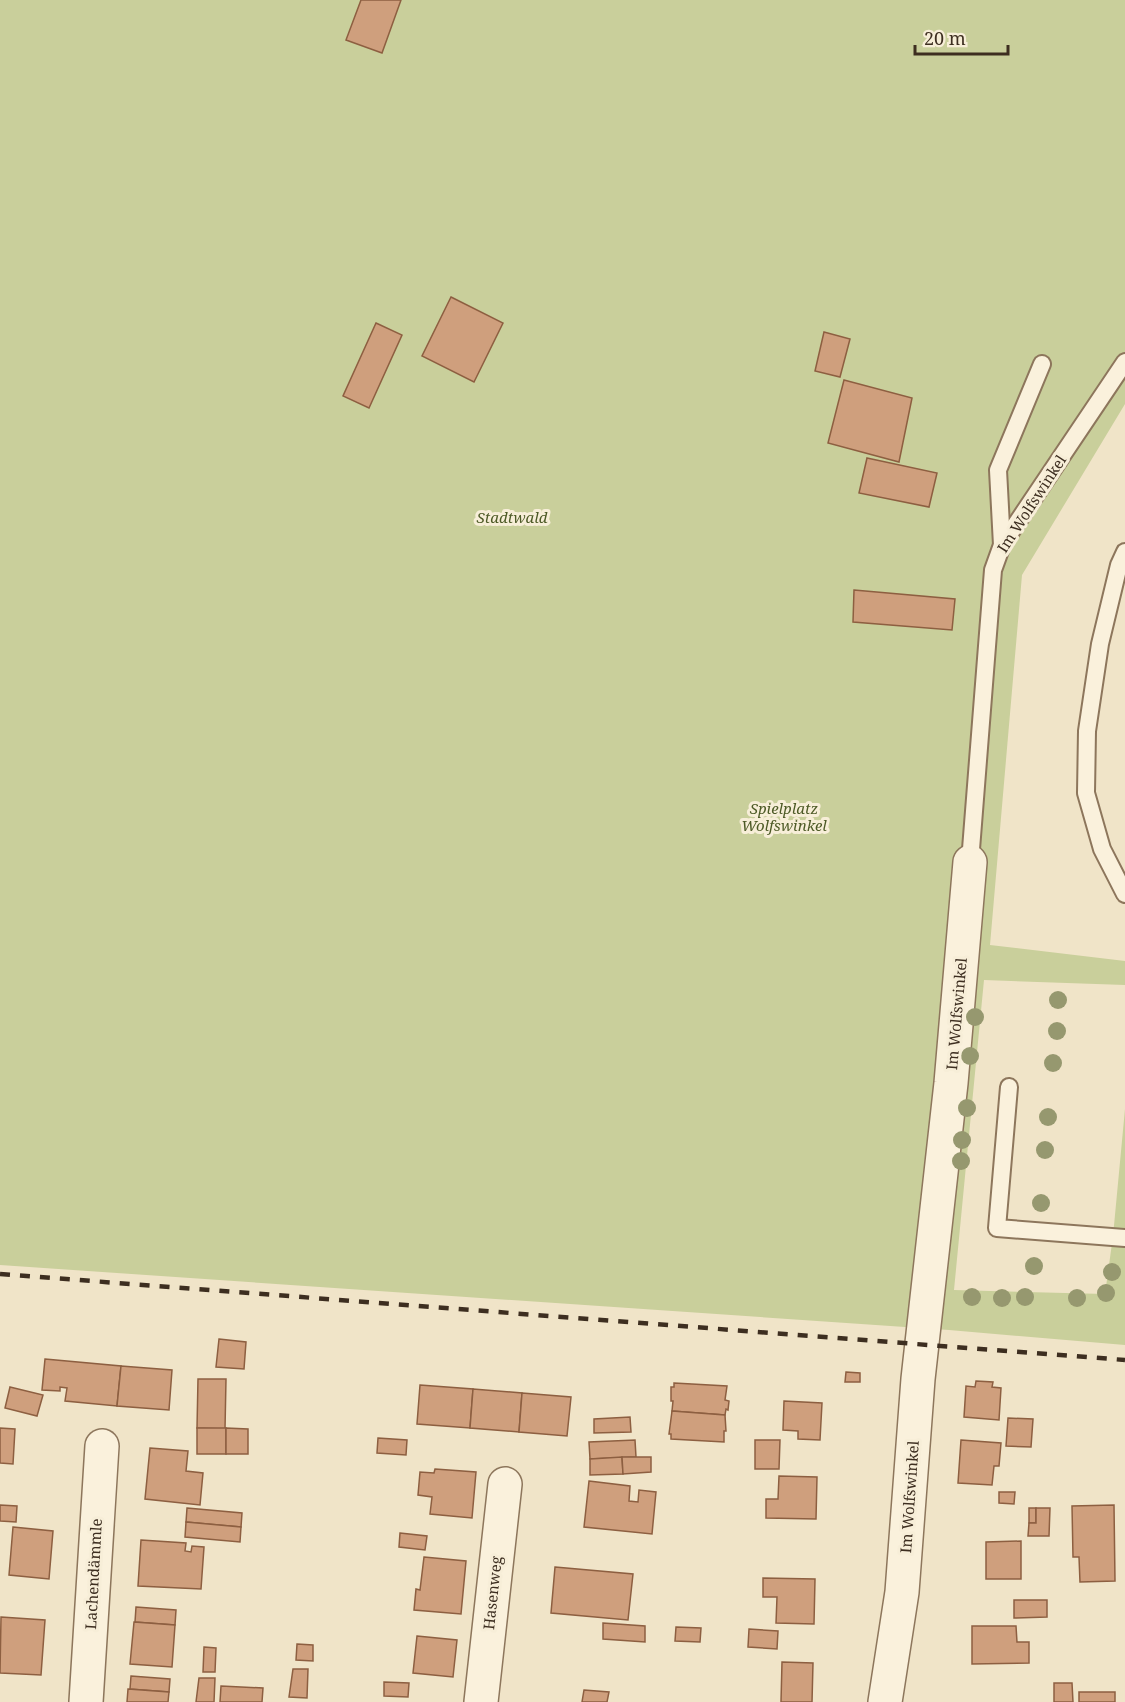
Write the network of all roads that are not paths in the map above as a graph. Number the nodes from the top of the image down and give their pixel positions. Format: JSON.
{"nodes":[{"id":1,"x":1125,"y":362,"type":"edge"},
{"id":2,"x":1042,"y":364,"type":"dead end"},
{"id":3,"x":1002,"y":545,"type":"junction"},
{"id":4,"x":1125,"y":552,"type":"edge"},
{"id":5,"x":970,"y":862,"type":"joint"},
{"id":6,"x":1125,"y":894,"type":"edge"},
{"id":7,"x":1009,"y":1086,"type":"dead end"},
{"id":8,"x":1125,"y":1238,"type":"edge"},
{"id":9,"x":102,"y":1446,"type":"dead end"},
{"id":10,"x":505,"y":1484,"type":"dead end"},
{"id":11,"x":86,"y":1702,"type":"edge"},
{"id":12,"x":481,"y":1702,"type":"edge"},
{"id":13,"x":885,"y":1702,"type":"edge"}],
"edges":[{"from":1,"to":3,"type":"lane","name":"Im Wolfswinkel"},
{"from":2,"to":3,"type":"lane"},
{"from":3,"to":5,"type":"lane","name":"Im Wolfswinkel"},
{"from":4,"to":6,"type":"lane"},
{"from":5,"to":13,"type":"street","name":"Im Wolfswinkel"},
{"from":7,"to":8,"type":"lane"},
{"from":9,"to":11,"type":"street","name":"Lachendämmle"},
{"from":10,"to":12,"type":"street","name":"Hasenweg"}]}
